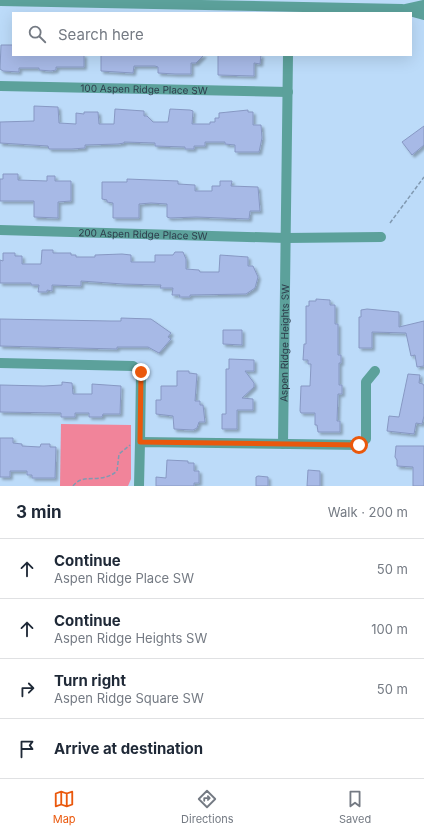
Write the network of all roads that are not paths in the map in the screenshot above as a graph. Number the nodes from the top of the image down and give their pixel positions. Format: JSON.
{"nodes":[{"id":1,"x":0,"y":1,"type":"edge"},
{"id":2,"x":424,"y":5,"type":"edge"},
{"id":3,"x":289,"y":6,"type":"edge"},
{"id":4,"x":402,"y":9,"type":"junction"},
{"id":5,"x":424,"y":15,"type":"edge"},
{"id":6,"x":288,"y":56,"type":"edge"},
{"id":7,"x":0,"y":86,"type":"edge"},
{"id":8,"x":288,"y":92,"type":"junction"},
{"id":9,"x":0,"y":230,"type":"edge"},
{"id":10,"x":381,"y":237,"type":"dead end"},
{"id":11,"x":286,"y":238,"type":"junction"},
{"id":12,"x":0,"y":363,"type":"edge"},
{"id":13,"x":375,"y":371,"type":"dead end"},
{"id":14,"x":140,"y":442,"type":"junction"},
{"id":15,"x":283,"y":444,"type":"junction"},
{"id":16,"x":140,"y":486,"type":"edge"}],
"edges":[{"from":1,"to":3,"type":"street"},
{"from":2,"to":4,"type":"street"},
{"from":3,"to":4,"type":"street"},
{"from":4,"to":5,"type":"street"},
{"from":6,"to":8,"type":"street","name":"Aspen Ridge Heights SW"},
{"from":7,"to":8,"type":"street","name":"100 Aspen Ridge Place SW"},
{"from":8,"to":11,"type":"street","name":"Aspen Ridge Heights SW"},
{"from":9,"to":11,"type":"street","name":"200 Aspen Ridge Place SW"},
{"from":10,"to":11,"type":"street","name":"200 Aspen Ridge Place SW"},
{"from":11,"to":15,"type":"street","name":"Aspen Ridge Heights SW"},
{"from":12,"to":14,"type":"street"},
{"from":13,"to":15,"type":"street"},
{"from":14,"to":15,"type":"street"},
{"from":14,"to":16,"type":"street"}]}
